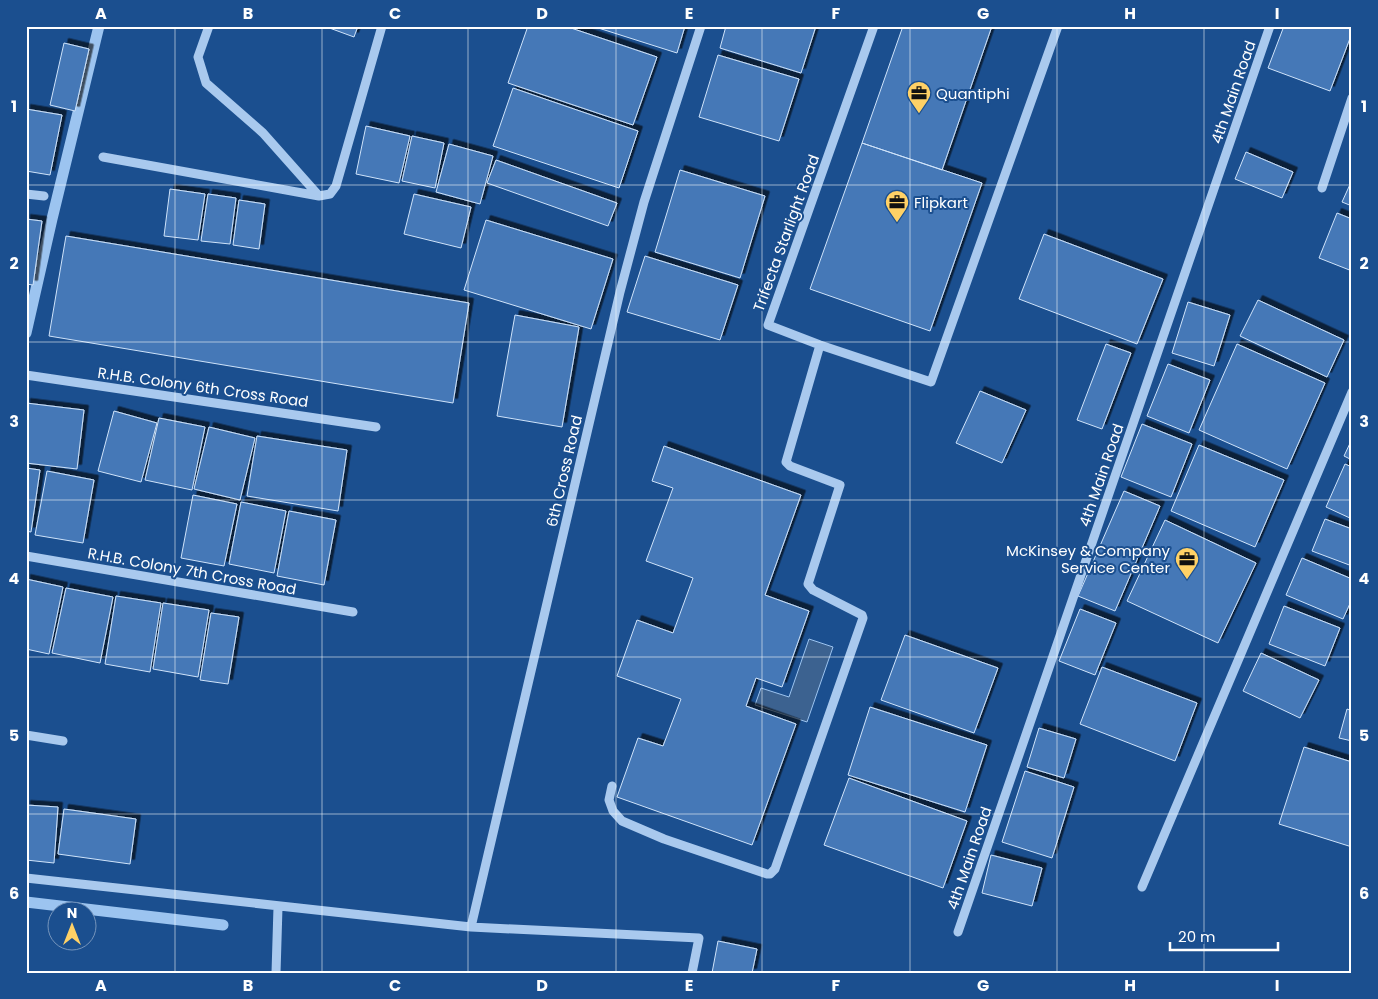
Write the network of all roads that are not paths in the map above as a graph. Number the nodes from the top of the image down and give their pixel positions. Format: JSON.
{"nodes":[{"id":1,"x":209,"y":26,"type":"edge"},
{"id":2,"x":382,"y":26,"type":"edge"},
{"id":3,"x":702,"y":26,"type":"edge"},
{"id":4,"x":874,"y":26,"type":"edge"},
{"id":5,"x":1058,"y":26,"type":"edge"},
{"id":6,"x":1270,"y":26,"type":"edge"},
{"id":7,"x":1352,"y":98,"type":"edge"},
{"id":8,"x":103,"y":157,"type":"dead end"},
{"id":9,"x":1322,"y":188,"type":"dead end"},
{"id":10,"x":26,"y":194,"type":"edge"},
{"id":11,"x":44,"y":196,"type":"dead end"},
{"id":12,"x":319,"y":196,"type":"junction"},
{"id":13,"x":820,"y":345,"type":"junction"},
{"id":14,"x":26,"y":375,"type":"edge"},
{"id":15,"x":1352,"y":392,"type":"edge"},
{"id":16,"x":376,"y":427,"type":"dead end"},
{"id":17,"x":26,"y":556,"type":"edge"},
{"id":18,"x":353,"y":612,"type":"dead end"},
{"id":19,"x":26,"y":735,"type":"edge"},
{"id":20,"x":63,"y":740,"type":"dead end"},
{"id":21,"x":612,"y":786,"type":"dead end"},
{"id":22,"x":26,"y":878,"type":"edge"},
{"id":23,"x":1142,"y":887,"type":"dead end"},
{"id":24,"x":278,"y":907,"type":"junction"},
{"id":25,"x":470,"y":927,"type":"junction"},
{"id":26,"x":958,"y":932,"type":"dead end"},
{"id":27,"x":276,"y":973,"type":"edge"},
{"id":28,"x":692,"y":973,"type":"edge"}],
"edges":[{"from":1,"to":12,"type":"street"},
{"from":2,"to":12,"type":"street"},
{"from":3,"to":25,"type":"street","name":"6th Cross Road"},
{"from":4,"to":13,"type":"street","name":"Trifecta Starlight Road"},
{"from":5,"to":13,"type":"street","name":"Trifecta Starlight Road"},
{"from":6,"to":26,"type":"street","name":"4th Main Road"},
{"from":7,"to":9,"type":"street"},
{"from":8,"to":12,"type":"street"},
{"from":10,"to":11,"type":"street"},
{"from":13,"to":21,"type":"street"},
{"from":14,"to":16,"type":"street","name":"R.H.B. Colony 6th Cross Road"},
{"from":15,"to":23,"type":"street"},
{"from":17,"to":18,"type":"street","name":"R.H.B. Colony 7th Cross Road"},
{"from":19,"to":20,"type":"street"},
{"from":22,"to":24,"type":"street"},
{"from":24,"to":25,"type":"street"},
{"from":24,"to":27,"type":"street"},
{"from":25,"to":28,"type":"street"}]}
